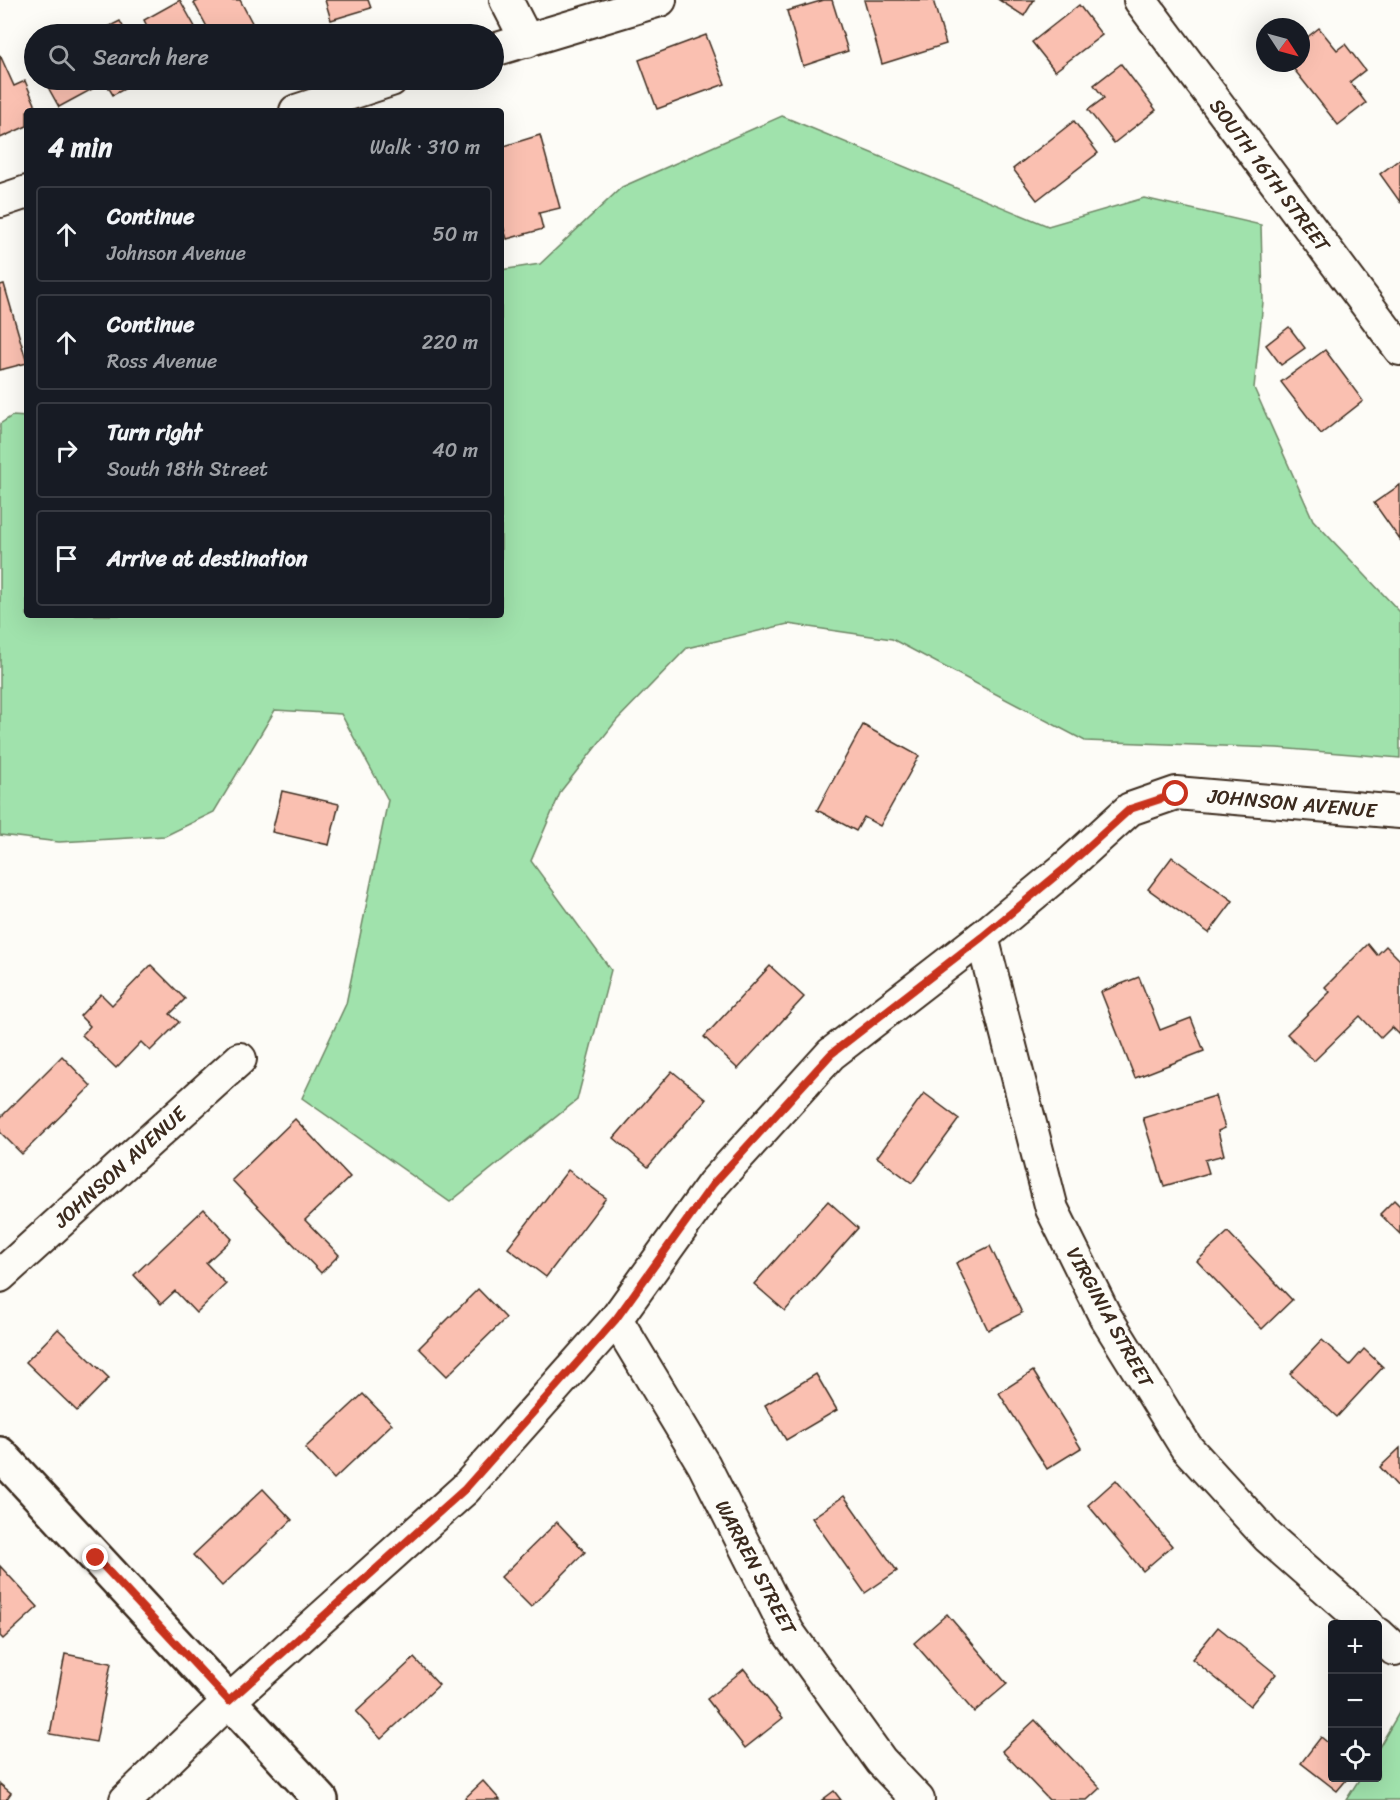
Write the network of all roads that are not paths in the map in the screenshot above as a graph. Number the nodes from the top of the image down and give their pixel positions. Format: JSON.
{"nodes":[{"id":1,"x":506,"y":0,"type":"edge"},
{"id":2,"x":660,"y":0,"type":"edge"},
{"id":3,"x":1140,"y":0,"type":"edge"},
{"id":4,"x":527,"y":41,"type":"junction"},
{"id":5,"x":504,"y":47,"type":"edge"},
{"id":6,"x":360,"y":90,"type":"edge"},
{"id":7,"x":305,"y":108,"type":"edge"},
{"id":8,"x":24,"y":193,"type":"edge"},
{"id":9,"x":0,"y":201,"type":"edge"},
{"id":10,"x":1400,"y":349,"type":"edge"},
{"id":11,"x":1400,"y":812,"type":"edge"},
{"id":12,"x":982,"y":937,"type":"junction"},
{"id":13,"x":240,"y":1059,"type":"dead end"},
{"id":14,"x":0,"y":1276,"type":"edge"},
{"id":15,"x":616,"y":1319,"type":"junction"},
{"id":16,"x":0,"y":1454,"type":"edge"},
{"id":17,"x":1362,"y":1620,"type":"edge"},
{"id":18,"x":229,"y":1701,"type":"junction"},
{"id":19,"x":126,"y":1800,"type":"edge"},
{"id":20,"x":321,"y":1800,"type":"edge"},
{"id":21,"x":918,"y":1800,"type":"edge"}],
"edges":[{"from":1,"to":4,"type":"street"},
{"from":2,"to":4,"type":"street"},
{"from":3,"to":10,"type":"street","name":"SOUTH 16TH STREET"},
{"from":4,"to":5,"type":"street"},
{"from":6,"to":7,"type":"street"},
{"from":8,"to":9,"type":"street"},
{"from":11,"to":12,"type":"street","name":"JOHNSON AVENUE"},
{"from":12,"to":15,"type":"street","name":"JOHNSON AVENUE"},
{"from":12,"to":17,"type":"street","name":"VIRGINIA STREET"},
{"from":13,"to":14,"type":"street","name":"JOHNSON AVENUE"},
{"from":15,"to":18,"type":"street","name":"JOHNSON AVENUE"},
{"from":15,"to":21,"type":"street","name":"WARREN STREET"},
{"from":16,"to":18,"type":"street"},
{"from":18,"to":19,"type":"street","name":"JOHNSON AVENUE"},
{"from":18,"to":20,"type":"street"}]}
